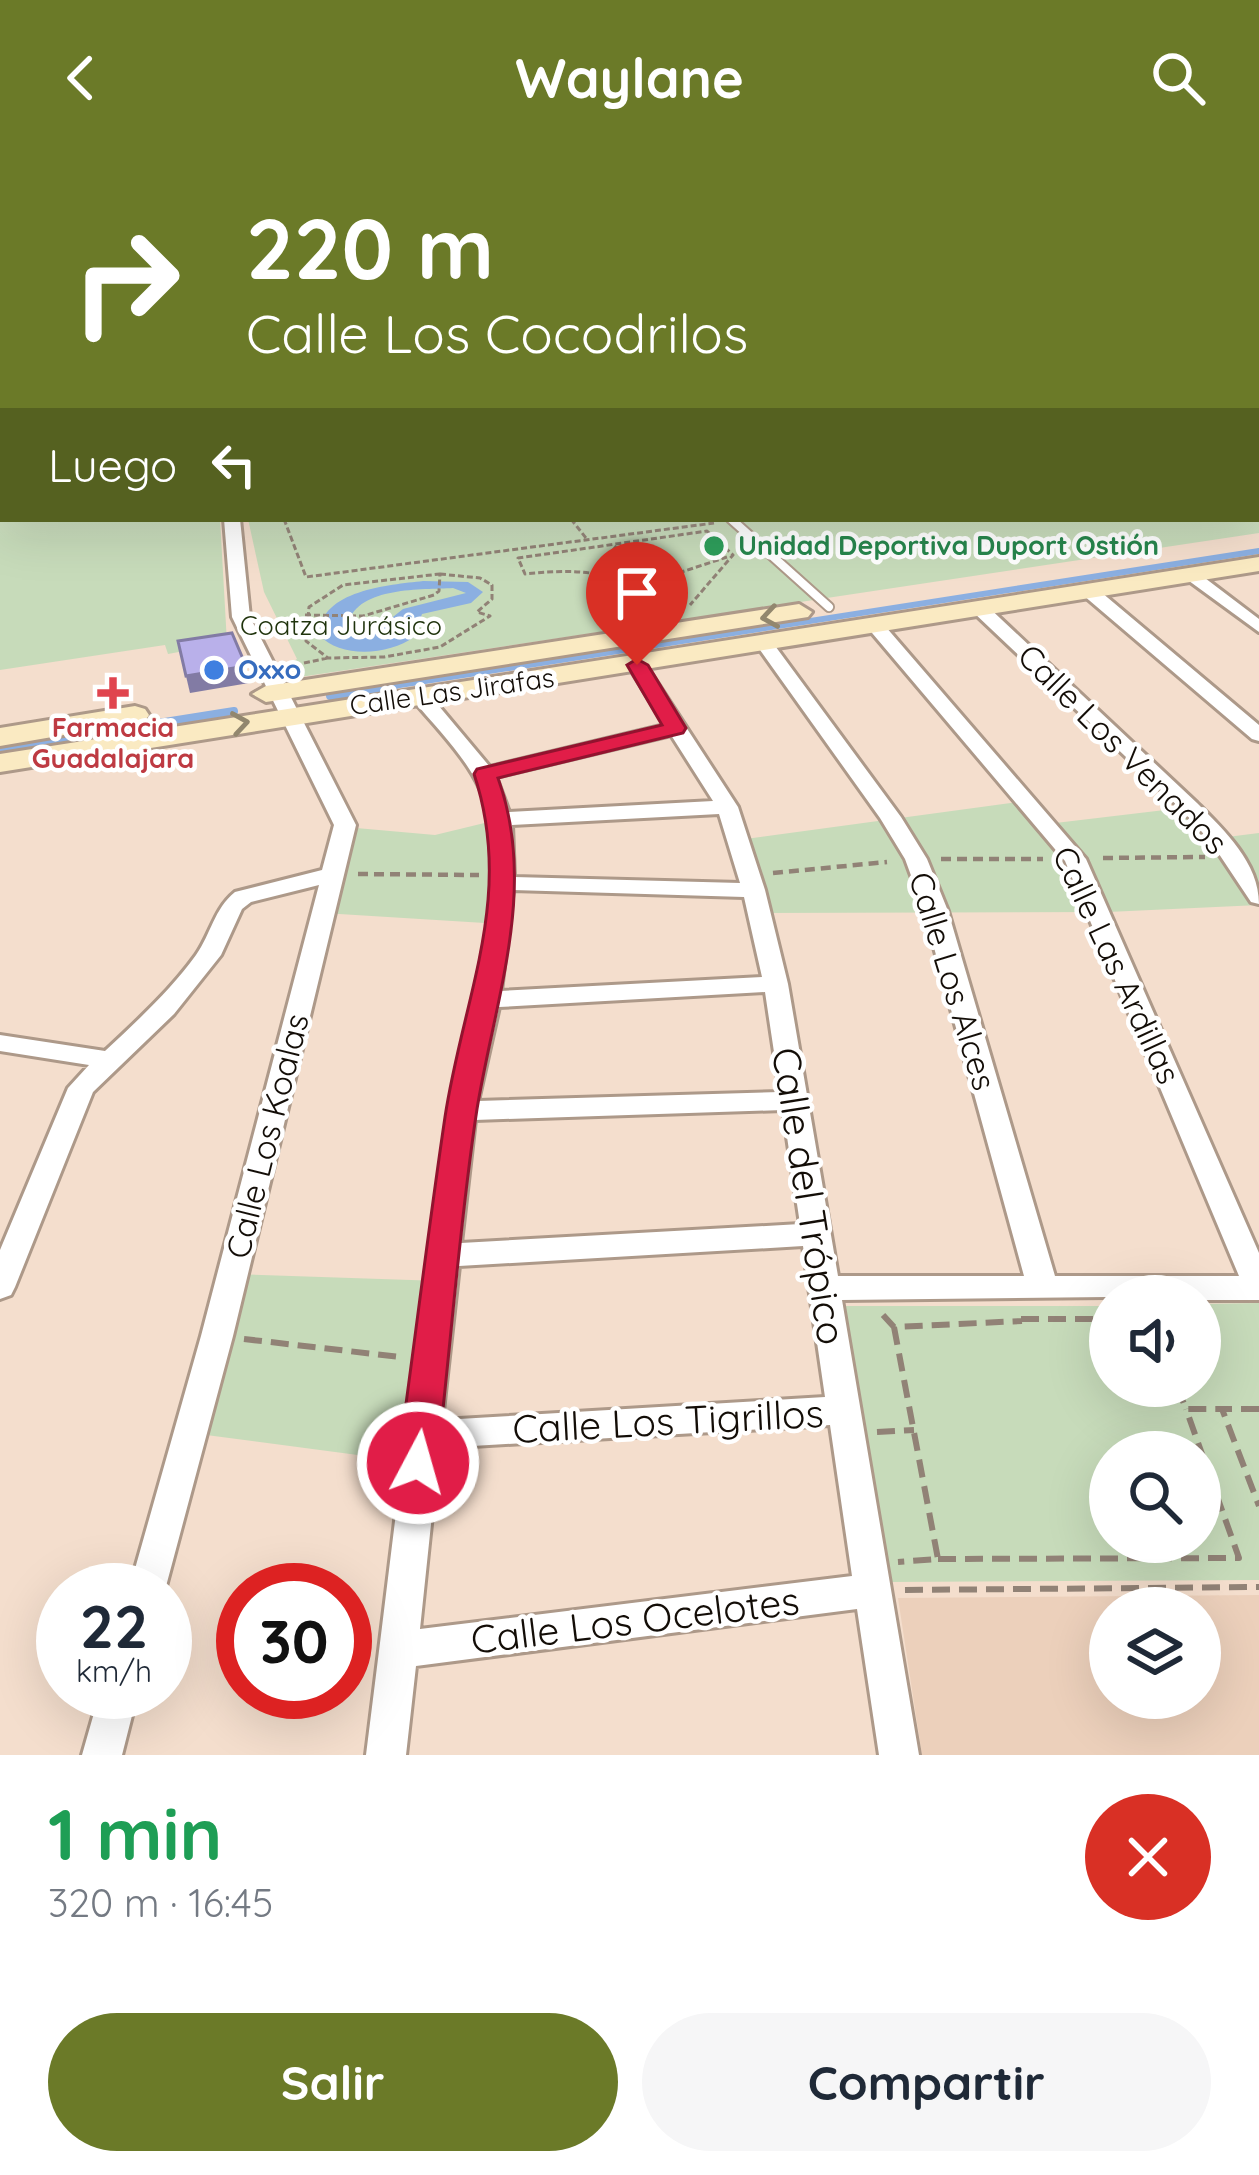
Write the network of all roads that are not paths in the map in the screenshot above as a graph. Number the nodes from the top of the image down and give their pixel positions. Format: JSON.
{"nodes":[{"id":1,"x":232,"y":522,"type":"edge"},
{"id":2,"x":733,"y":522,"type":"edge"},
{"id":3,"x":1259,"y":542,"type":"edge"},
{"id":4,"x":1259,"y":565,"type":"edge"},
{"id":5,"x":1191,"y":575,"type":"junction"},
{"id":6,"x":1089,"y":591,"type":"junction"},
{"id":7,"x":978,"y":607,"type":"junction"},
{"id":8,"x":829,"y":608,"type":"junction"},
{"id":9,"x":873,"y":623,"type":"junction"},
{"id":10,"x":1259,"y":627,"type":"edge"},
{"id":11,"x":764,"y":643,"type":"junction"},
{"id":12,"x":637,"y":665,"type":"junction"},
{"id":13,"x":421,"y":697,"type":"junction"},
{"id":14,"x":285,"y":703,"type":"junction"},
{"id":15,"x":675,"y":728,"type":"junction"},
{"id":16,"x":1259,"y":735,"type":"edge"},
{"id":17,"x":0,"y":737,"type":"edge"},
{"id":18,"x":0,"y":763,"type":"edge"},
{"id":19,"x":485,"y":774,"type":"junction"},
{"id":20,"x":727,"y":807,"type":"junction"},
{"id":21,"x":501,"y":819,"type":"junction"},
{"id":22,"x":335,"y":874,"type":"junction"},
{"id":23,"x":503,"y":879,"type":"junction"},
{"id":24,"x":752,"y":882,"type":"junction"},
{"id":25,"x":1259,"y":897,"type":"edge"},
{"id":26,"x":776,"y":984,"type":"junction"},
{"id":27,"x":488,"y":1000,"type":"junction"},
{"id":28,"x":0,"y":1043,"type":"edge"},
{"id":29,"x":111,"y":1060,"type":"junction"},
{"id":30,"x":792,"y":1101,"type":"junction"},
{"id":31,"x":462,"y":1111,"type":"junction"},
{"id":32,"x":817,"y":1234,"type":"junction"},
{"id":33,"x":445,"y":1255,"type":"junction"},
{"id":34,"x":0,"y":1287,"type":"edge"},
{"id":35,"x":826,"y":1288,"type":"junction"},
{"id":36,"x":1028,"y":1288,"type":"junction"},
{"id":37,"x":1259,"y":1288,"type":"edge"},
{"id":38,"x":844,"y":1410,"type":"junction"},
{"id":39,"x":421,"y":1436,"type":"junction"},
{"id":40,"x":155,"y":1563,"type":"edge"},
{"id":41,"x":869,"y":1577,"type":"junction"},
{"id":42,"x":397,"y":1650,"type":"junction"},
{"id":43,"x":112,"y":1719,"type":"edge"},
{"id":44,"x":102,"y":1755,"type":"edge"},
{"id":45,"x":386,"y":1755,"type":"edge"},
{"id":46,"x":899,"y":1755,"type":"edge"}],
"edges":[{"from":1,"to":14,"type":"street","name":"Calle Los Koalas"},
{"from":2,"to":8,"type":"lane"},
{"from":3,"to":8,"type":"main road","name":"Calle Las Jirafas"},
{"from":4,"to":5,"type":"main road","name":"Calle Las Jirafas"},
{"from":5,"to":6,"type":"main road","name":"Calle Las Jirafas"},
{"from":5,"to":10,"type":"street"},
{"from":6,"to":7,"type":"main road","name":"Calle Las Jirafas"},
{"from":6,"to":16,"type":"street"},
{"from":7,"to":9,"type":"main road","name":"Calle Las Jirafas"},
{"from":7,"to":25,"type":"street","name":"Calle Los Venados"},
{"from":8,"to":14,"type":"main road","name":"Calle Las Jirafas","one_way":true},
{"from":9,"to":11,"type":"main road","name":"Calle Las Jirafas"},
{"from":9,"to":37,"type":"street","name":"Calle Las Ardillas"},
{"from":11,"to":12,"type":"main road","name":"Calle Las Jirafas"},
{"from":11,"to":36,"type":"street","name":"Calle Los Alces"},
{"from":12,"to":13,"type":"main road","name":"Calle Las Jirafas"},
{"from":12,"to":15,"type":"street","name":"Calle del Trópico"},
{"from":13,"to":14,"type":"main road","name":"Calle Las Jirafas"},
{"from":13,"to":19,"type":"street"},
{"from":14,"to":17,"type":"main road","name":"Calle Las Jirafas"},
{"from":18,"to":14,"type":"main road","name":"Calle Las Jirafas","one_way":true},
{"from":14,"to":22,"type":"street","name":"Calle Los Koalas"},
{"from":15,"to":19,"type":"street"},
{"from":15,"to":20,"type":"street","name":"Calle del Trópico"},
{"from":19,"to":21,"type":"street"},
{"from":20,"to":21,"type":"street"},
{"from":20,"to":24,"type":"street","name":"Calle del Trópico"},
{"from":21,"to":23,"type":"street"},
{"from":22,"to":29,"type":"street"},
{"from":22,"to":40,"type":"street","name":"Calle Los Koalas"},
{"from":23,"to":24,"type":"street"},
{"from":23,"to":27,"type":"street"},
{"from":24,"to":26,"type":"street","name":"Calle del Trópico"},
{"from":26,"to":27,"type":"street"},
{"from":26,"to":30,"type":"street","name":"Calle del Trópico"},
{"from":27,"to":31,"type":"street"},
{"from":28,"to":29,"type":"street"},
{"from":29,"to":34,"type":"street"},
{"from":30,"to":31,"type":"street"},
{"from":30,"to":32,"type":"street","name":"Calle del Trópico"},
{"from":31,"to":33,"type":"street"},
{"from":32,"to":33,"type":"street"},
{"from":32,"to":35,"type":"street","name":"Calle del Trópico"},
{"from":33,"to":39,"type":"street"},
{"from":35,"to":36,"type":"street"},
{"from":35,"to":38,"type":"street","name":"Calle del Trópico"},
{"from":36,"to":37,"type":"street"},
{"from":38,"to":39,"type":"street","name":"Calle Los Tigrillos"},
{"from":38,"to":41,"type":"street","name":"Calle del Trópico"},
{"from":39,"to":42,"type":"street"},
{"from":41,"to":42,"type":"street","name":"Calle Los Ocelotes"},
{"from":41,"to":46,"type":"street","name":"Calle del Trópico"},
{"from":42,"to":45,"type":"street"},
{"from":43,"to":44,"type":"street"}]}
